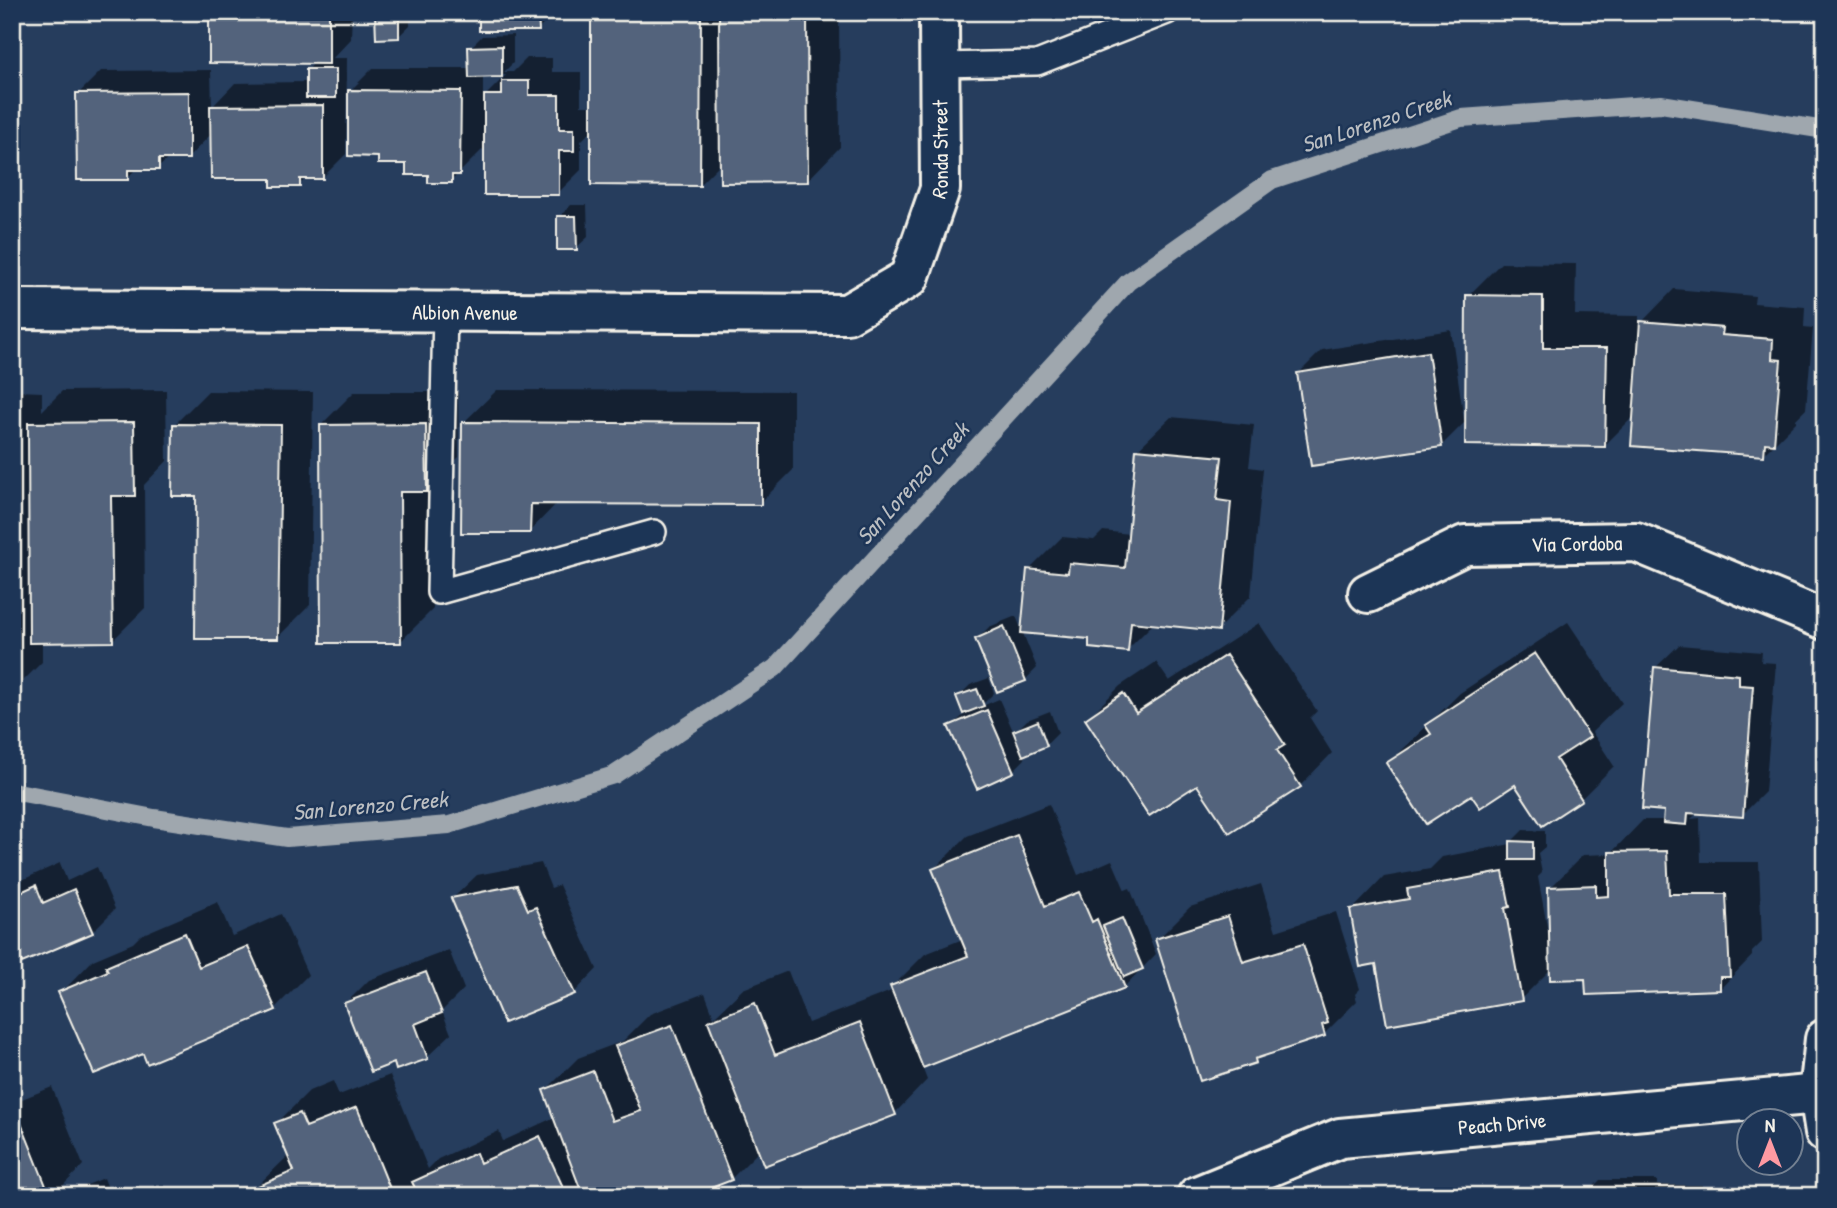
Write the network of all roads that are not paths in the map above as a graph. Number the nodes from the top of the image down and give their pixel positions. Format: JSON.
{"nodes":[{"id":1,"x":939,"y":12,"type":"edge"},
{"id":2,"x":1167,"y":12,"type":"edge"},
{"id":3,"x":939,"y":65,"type":"junction"},
{"id":4,"x":909,"y":278,"type":"joint"},
{"id":5,"x":12,"y":309,"type":"edge"},
{"id":6,"x":445,"y":312,"type":"junction"},
{"id":7,"x":654,"y":532,"type":"dead end"},
{"id":8,"x":1368,"y":593,"type":"dead end"},
{"id":9,"x":1825,"y":620,"type":"edge"},
{"id":10,"x":1825,"y":1039,"type":"edge"},
{"id":11,"x":1819,"y":1094,"type":"junction"},
{"id":12,"x":1825,"y":1132,"type":"edge"},
{"id":13,"x":1197,"y":1196,"type":"edge"}],
"edges":[{"from":1,"to":3,"type":"street","name":"Ronda Street"},
{"from":2,"to":3,"type":"lane"},
{"from":3,"to":4,"type":"street","name":"Ronda Street"},
{"from":4,"to":6,"type":"street","name":"Albion Avenue"},
{"from":5,"to":6,"type":"street","name":"Albion Avenue"},
{"from":6,"to":7,"type":"lane"},
{"from":8,"to":9,"type":"street","name":"Via Cordoba"},
{"from":10,"to":11,"type":"street"},
{"from":11,"to":12,"type":"street"},
{"from":11,"to":13,"type":"street","name":"Peach Drive"}]}
